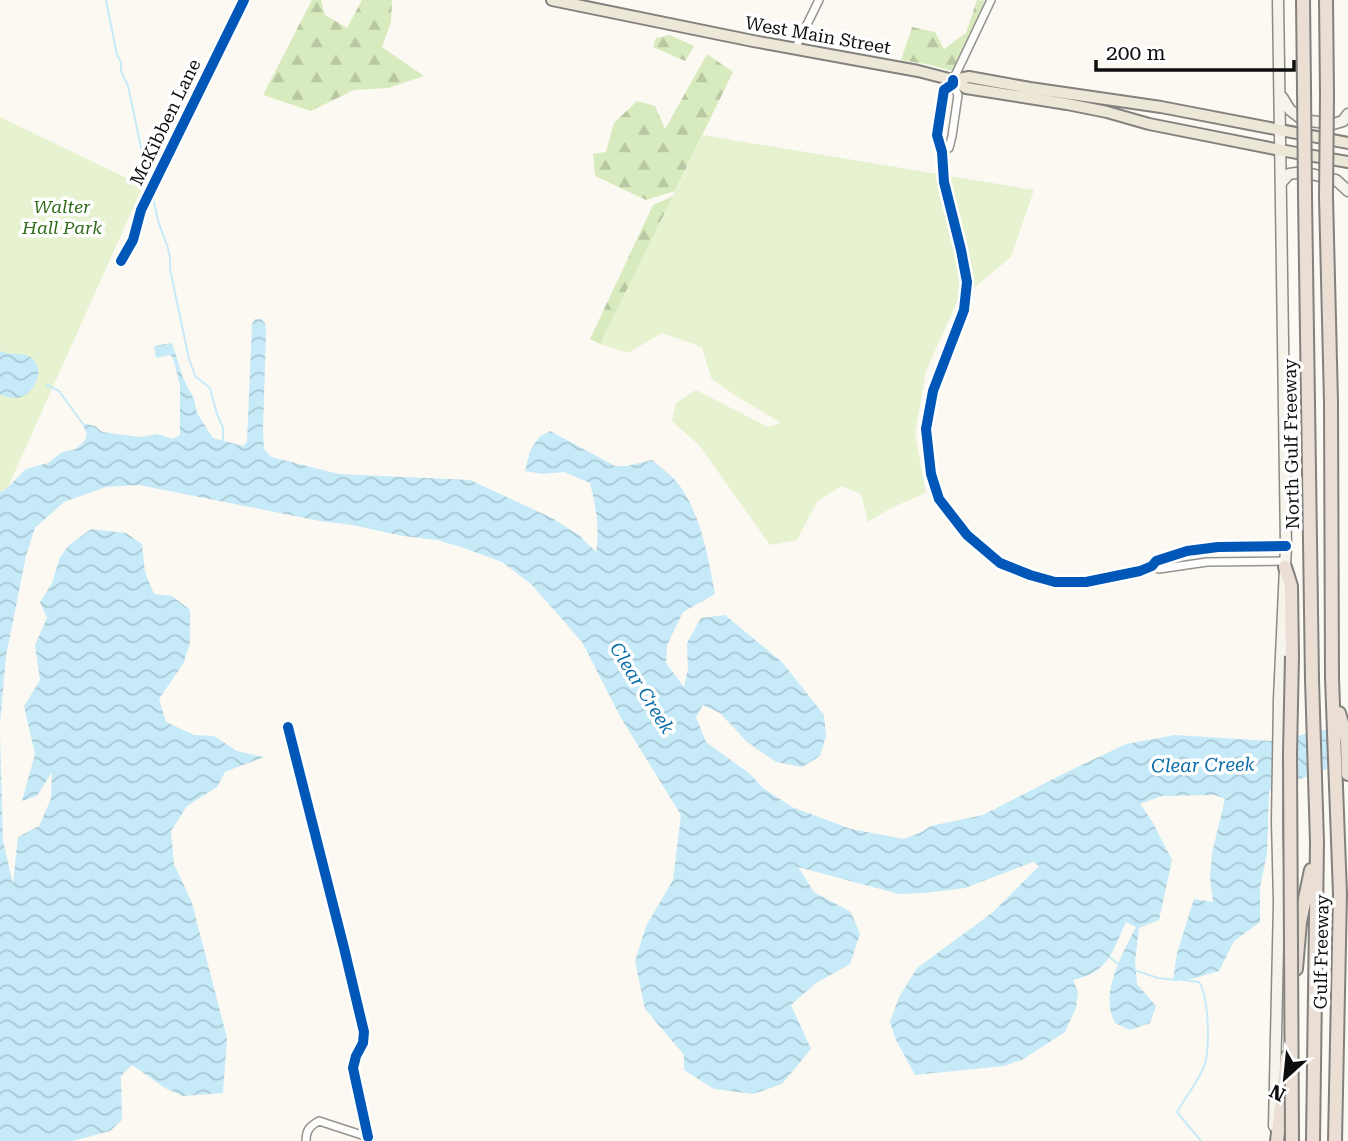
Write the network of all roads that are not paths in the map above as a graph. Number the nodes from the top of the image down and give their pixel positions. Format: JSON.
{"nodes":[{"id":1,"x":244,"y":0,"type":"edge"},
{"id":2,"x":552,"y":0,"type":"edge"},
{"id":3,"x":819,"y":0,"type":"edge"},
{"id":4,"x":991,"y":0,"type":"edge"},
{"id":5,"x":1278,"y":0,"type":"edge"},
{"id":6,"x":1303,"y":0,"type":"edge"},
{"id":7,"x":1326,"y":0,"type":"edge"},
{"id":8,"x":795,"y":49,"type":"junction"},
{"id":9,"x":953,"y":82,"type":"junction"},
{"id":10,"x":1280,"y":94,"type":"junction"},
{"id":11,"x":1348,"y":114,"type":"edge"},
{"id":12,"x":1280,"y":129,"type":"junction"},
{"id":13,"x":1348,"y":143,"type":"edge"},
{"id":14,"x":1280,"y":150,"type":"junction"},
{"id":15,"x":942,"y":152,"type":"junction"},
{"id":16,"x":1348,"y":162,"type":"edge"},
{"id":17,"x":1281,"y":183,"type":"junction"},
{"id":18,"x":1348,"y":191,"type":"edge"},
{"id":19,"x":121,"y":261,"type":"dead end"},
{"id":20,"x":1286,"y":545,"type":"junction"},
{"id":21,"x":1286,"y":564,"type":"junction"},
{"id":22,"x":1152,"y":566,"type":"junction"},
{"id":23,"x":1333,"y":694,"type":"junction"},
{"id":24,"x":288,"y":727,"type":"dead end"},
{"id":25,"x":1348,"y":774,"type":"edge"},
{"id":26,"x":1316,"y":795,"type":"joint"},
{"id":27,"x":1317,"y":842,"type":"junction"},
{"id":28,"x":369,"y":1139,"type":"edge"},
{"id":29,"x":306,"y":1141,"type":"edge"},
{"id":30,"x":1275,"y":1141,"type":"edge"},
{"id":31,"x":1292,"y":1141,"type":"edge"},
{"id":32,"x":1313,"y":1141,"type":"edge"},
{"id":33,"x":1335,"y":1141,"type":"edge"}],
"edges":[{"from":1,"to":19,"type":"street","name":"McKibben Lane"},
{"from":2,"to":8,"type":"main road","name":"West Main Street"},
{"from":3,"to":8,"type":"street"},
{"from":4,"to":9,"type":"street"},
{"from":5,"to":10,"type":"main road"},
{"from":6,"to":26,"type":"highway","name":"North Gulf Freeway","bridge":true},
{"from":7,"to":23,"type":"highway","bridge":true},
{"from":8,"to":9,"type":"main road","name":"West Main Street"},
{"from":9,"to":12,"type":"main road","name":"West Main Street"},
{"from":9,"to":14,"type":"main road","name":"West Main Street"},
{"from":9,"to":15,"type":"street"},
{"from":9,"to":15,"type":"street"},
{"from":10,"to":11,"type":"main road"},
{"from":10,"to":12,"type":"main road"},
{"from":12,"to":13,"type":"main road","name":"West Main Street"},
{"from":12,"to":14,"type":"main road"},
{"from":14,"to":16,"type":"main road","name":"West Main Street"},
{"from":14,"to":17,"type":"main road"},
{"from":15,"to":22,"type":"street"},
{"from":17,"to":18,"type":"main road"},
{"from":17,"to":20,"type":"main road"},
{"from":20,"to":21,"type":"main road"},
{"from":20,"to":22,"type":"street"},
{"from":21,"to":22,"type":"street"},
{"from":21,"to":30,"type":"main road"},
{"from":21,"to":31,"type":"highway","bridge":true},
{"from":23,"to":25,"type":"highway"},
{"from":23,"to":33,"type":"highway","name":"Gulf Freeway"},
{"from":24,"to":28,"type":"street"},
{"from":26,"to":27,"type":"highway","name":"Gulf Freeway"},
{"from":27,"to":30,"type":"highway"},
{"from":27,"to":32,"type":"highway","name":"Gulf Freeway"},
{"from":28,"to":29,"type":"street"}]}
